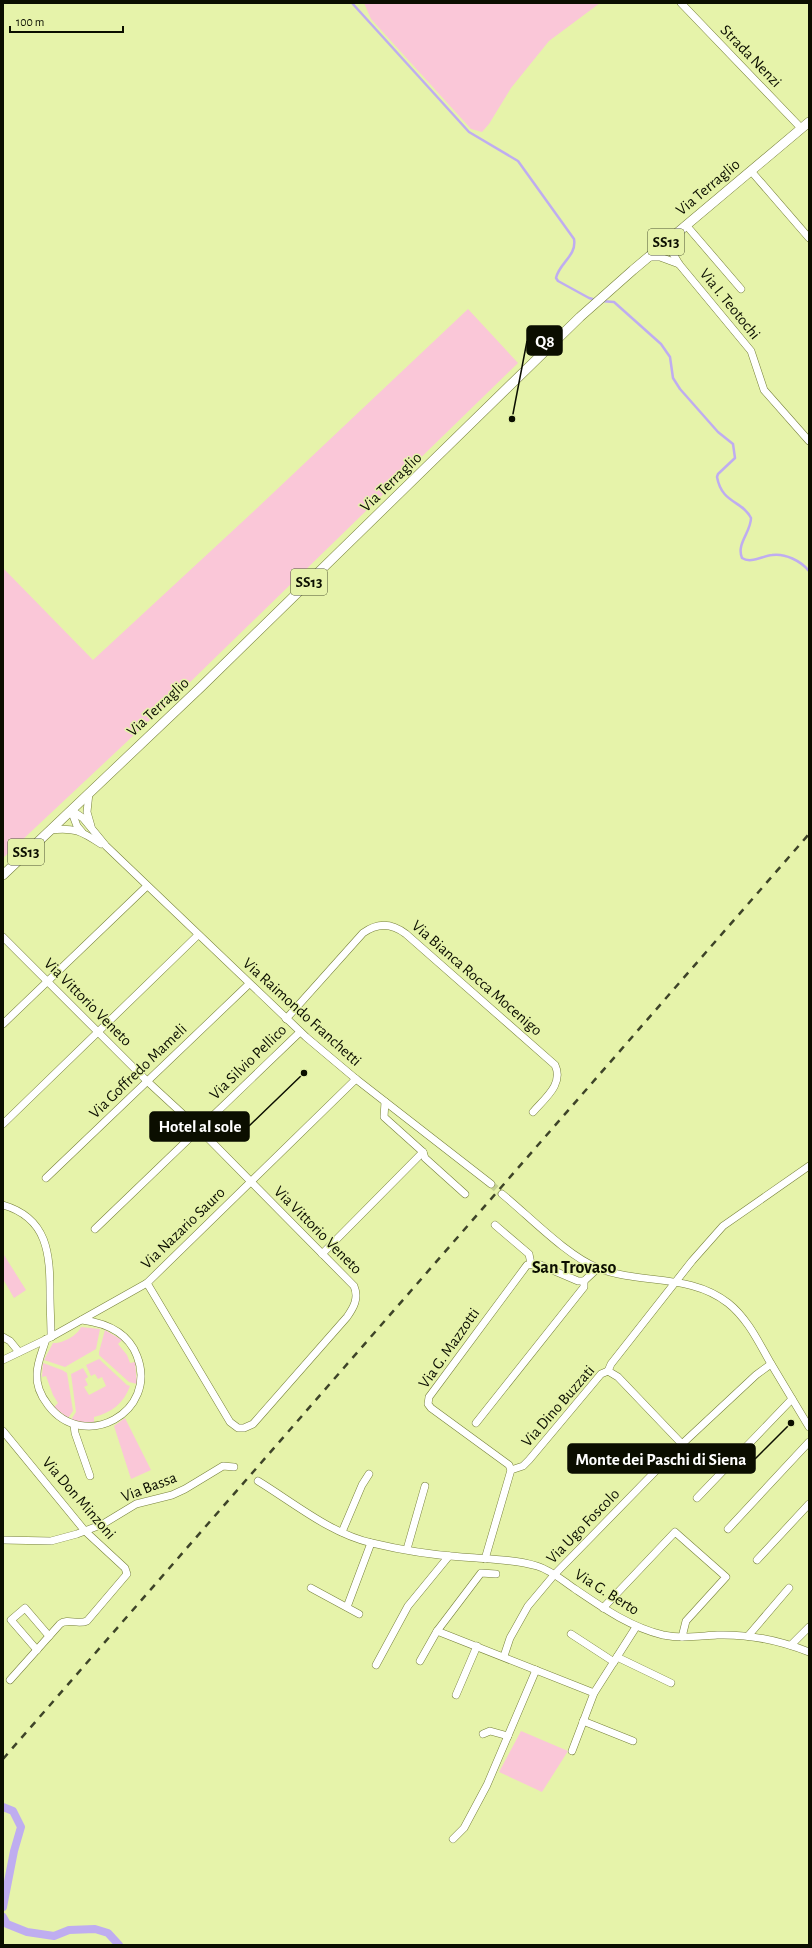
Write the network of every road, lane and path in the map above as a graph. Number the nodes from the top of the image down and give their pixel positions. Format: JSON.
{"nodes":[{"id":1,"x":681,"y":3,"type":"edge"},
{"id":2,"x":809,"y":122,"type":"edge"},
{"id":3,"x":801,"y":128,"type":"junction"},
{"id":4,"x":751,"y":171,"type":"junction"},
{"id":5,"x":686,"y":225,"type":"junction"},
{"id":6,"x":809,"y":238,"type":"edge"},
{"id":7,"x":669,"y":240,"type":"junction"},
{"id":8,"x":648,"y":257,"type":"junction"},
{"id":9,"x":679,"y":264,"type":"junction"},
{"id":10,"x":741,"y":289,"type":"dead end"},
{"id":11,"x":809,"y":441,"type":"edge"},
{"id":12,"x":89,"y":793,"type":"junction"},
{"id":13,"x":71,"y":810,"type":"junction"},
{"id":14,"x":50,"y":830,"type":"junction"},
{"id":15,"x":93,"y":830,"type":"junction"},
{"id":16,"x":82,"y":832,"type":"junction"},
{"id":17,"x":106,"y":846,"type":"junction"},
{"id":18,"x":3,"y":875,"type":"edge"},
{"id":19,"x":147,"y":886,"type":"junction"},
{"id":20,"x":198,"y":935,"type":"junction"},
{"id":21,"x":3,"y":937,"type":"edge"},
{"id":22,"x":48,"y":981,"type":"junction"},
{"id":23,"x":249,"y":984,"type":"junction"},
{"id":24,"x":286,"y":1019,"type":"junction"},
{"id":25,"x":3,"y":1024,"type":"edge"},
{"id":26,"x":99,"y":1031,"type":"junction"},
{"id":27,"x":300,"y":1032,"type":"junction"},
{"id":28,"x":356,"y":1079,"type":"junction"},
{"id":29,"x":148,"y":1082,"type":"junction"},
{"id":30,"x":385,"y":1102,"type":"junction"},
{"id":31,"x":533,"y":1112,"type":"dead end"},
{"id":32,"x":3,"y":1124,"type":"edge"},
{"id":33,"x":199,"y":1129,"type":"junction"},
{"id":34,"x":423,"y":1152,"type":"junction"},
{"id":35,"x":809,"y":1166,"type":"edge"},
{"id":36,"x":46,"y":1178,"type":"dead end"},
{"id":37,"x":250,"y":1182,"type":"junction"},
{"id":38,"x":491,"y":1184,"type":"tunnel mouth"},
{"id":39,"x":465,"y":1194,"type":"dead end"},
{"id":40,"x":502,"y":1194,"type":"tunnel mouth"},
{"id":41,"x":3,"y":1205,"type":"edge"},
{"id":42,"x":495,"y":1225,"type":"dead end"},
{"id":43,"x":95,"y":1229,"type":"dead end"},
{"id":44,"x":322,"y":1254,"type":"junction"},
{"id":45,"x":531,"y":1264,"type":"junction"},
{"id":46,"x":598,"y":1268,"type":"junction"},
{"id":47,"x":584,"y":1281,"type":"junction"},
{"id":48,"x":677,"y":1282,"type":"junction"},
{"id":49,"x":147,"y":1283,"type":"junction"},
{"id":50,"x":82,"y":1320,"type":"junction"},
{"id":51,"x":3,"y":1337,"type":"edge"},
{"id":52,"x":49,"y":1338,"type":"junction"},
{"id":53,"x":19,"y":1352,"type":"junction"},
{"id":54,"x":3,"y":1360,"type":"edge"},
{"id":55,"x":771,"y":1364,"type":"junction"},
{"id":56,"x":608,"y":1371,"type":"junction"},
{"id":57,"x":792,"y":1399,"type":"junction"},
{"id":58,"x":74,"y":1424,"type":"junction"},
{"id":59,"x":476,"y":1424,"type":"dead end"},
{"id":60,"x":809,"y":1427,"type":"edge"},
{"id":61,"x":3,"y":1431,"type":"edge"},
{"id":62,"x":809,"y":1442,"type":"edge"},
{"id":63,"x":682,"y":1444,"type":"junction"},
{"id":64,"x":234,"y":1467,"type":"dead end"},
{"id":65,"x":512,"y":1470,"type":"junction"},
{"id":66,"x":369,"y":1474,"type":"dead end"},
{"id":67,"x":90,"y":1476,"type":"dead end"},
{"id":68,"x":258,"y":1481,"type":"dead end"},
{"id":69,"x":425,"y":1486,"type":"dead end"},
{"id":70,"x":697,"y":1498,"type":"dead end"},
{"id":71,"x":809,"y":1504,"type":"edge"},
{"id":72,"x":728,"y":1529,"type":"dead end"},
{"id":73,"x":85,"y":1531,"type":"junction"},
{"id":74,"x":342,"y":1532,"type":"junction"},
{"id":75,"x":3,"y":1540,"type":"edge"},
{"id":76,"x":371,"y":1543,"type":"junction"},
{"id":77,"x":406,"y":1549,"type":"junction"},
{"id":78,"x":449,"y":1556,"type":"junction"},
{"id":79,"x":484,"y":1559,"type":"junction"},
{"id":80,"x":757,"y":1560,"type":"dead end"},
{"id":81,"x":496,"y":1574,"type":"dead end"},
{"id":82,"x":554,"y":1575,"type":"junction"},
{"id":83,"x":311,"y":1588,"type":"dead end"},
{"id":84,"x":789,"y":1588,"type":"dead end"},
{"id":85,"x":347,"y":1607,"type":"junction"},
{"id":86,"x":603,"y":1608,"type":"junction"},
{"id":87,"x":359,"y":1614,"type":"dead end"},
{"id":88,"x":636,"y":1627,"type":"junction"},
{"id":89,"x":809,"y":1627,"type":"edge"},
{"id":90,"x":437,"y":1630,"type":"junction"},
{"id":91,"x":571,"y":1634,"type":"dead end"},
{"id":92,"x":49,"y":1636,"type":"junction"},
{"id":93,"x":748,"y":1636,"type":"junction"},
{"id":94,"x":682,"y":1637,"type":"junction"},
{"id":95,"x":791,"y":1645,"type":"junction"},
{"id":96,"x":477,"y":1646,"type":"junction"},
{"id":97,"x":37,"y":1650,"type":"junction"},
{"id":98,"x":809,"y":1652,"type":"edge"},
{"id":99,"x":504,"y":1656,"type":"junction"},
{"id":100,"x":616,"y":1659,"type":"junction"},
{"id":101,"x":420,"y":1661,"type":"dead end"},
{"id":102,"x":376,"y":1664,"type":"dead end"},
{"id":103,"x":536,"y":1670,"type":"junction"},
{"id":104,"x":10,"y":1680,"type":"dead end"},
{"id":105,"x":671,"y":1683,"type":"dead end"},
{"id":106,"x":594,"y":1693,"type":"junction"},
{"id":107,"x":456,"y":1695,"type":"dead end"},
{"id":108,"x":582,"y":1721,"type":"junction"},
{"id":109,"x":483,"y":1734,"type":"dead end"},
{"id":110,"x":508,"y":1736,"type":"junction"},
{"id":111,"x":634,"y":1741,"type":"dead end"},
{"id":112,"x":572,"y":1751,"type":"dead end"},
{"id":113,"x":453,"y":1839,"type":"dead end"}],
"edges":[{"from":1,"to":3,"type":"street","name":"Strada Nenzi"},
{"from":2,"to":3,"type":"main road","name":"Via Terraglio","number":"SS13"},
{"from":3,"to":4,"type":"main road","name":"Via Terraglio","number":"SS13"},
{"from":4,"to":5,"type":"main road","name":"Via Terraglio","number":"SS13"},
{"from":4,"to":6,"type":"street"},
{"from":5,"to":7,"type":"main road","name":"Via Terraglio","number":"SS13"},
{"from":5,"to":10,"type":"street"},
{"from":7,"to":8,"type":"main road","name":"Via Terraglio","number":"SS13"},
{"from":7,"to":9,"type":"street","name":"Via I. Teotochi"},
{"from":8,"to":9,"type":"street","name":"Via I. Teotochi"},
{"from":8,"to":12,"type":"main road","name":"Via Terraglio","number":"SS13"},
{"from":9,"to":11,"type":"street","name":"Via I. Teotochi"},
{"from":12,"to":13,"type":"main road","name":"Via Terraglio","number":"SS13"},
{"from":12,"to":15,"type":"street","name":"Via Raimondo Franchetti"},
{"from":13,"to":14,"type":"main road","name":"Via Terraglio","number":"SS13"},
{"from":13,"to":15,"type":"street","name":"Via Raimondo Franchetti"},
{"from":13,"to":16,"type":"street"},
{"from":14,"to":16,"type":"street","name":"Via Raimondo Franchetti"},
{"from":14,"to":18,"type":"main road","name":"Via Terraglio","number":"SS13"},
{"from":15,"to":17,"type":"street","name":"Via Raimondo Franchetti"},
{"from":16,"to":17,"type":"street","name":"Via Raimondo Franchetti"},
{"from":17,"to":19,"type":"street","name":"Via Raimondo Franchetti"},
{"from":19,"to":20,"type":"street","name":"Via Raimondo Franchetti"},
{"from":19,"to":22,"type":"street"},
{"from":20,"to":23,"type":"street","name":"Via Raimondo Franchetti"},
{"from":20,"to":26,"type":"street"},
{"from":21,"to":22,"type":"street","name":"Via Vittorio Veneto"},
{"from":22,"to":25,"type":"street"},
{"from":22,"to":26,"type":"street","name":"Via Vittorio Veneto"},
{"from":23,"to":24,"type":"street","name":"Via Raimondo Franchetti"},
{"from":23,"to":29,"type":"street","name":"Via Goffredo Mameli"},
{"from":24,"to":27,"type":"street","name":"Via Raimondo Franchetti"},
{"from":24,"to":31,"type":"street","name":"Via Bianca Rocca Mocenigo"},
{"from":26,"to":29,"type":"street","name":"Via Vittorio Veneto"},
{"from":26,"to":32,"type":"street"},
{"from":27,"to":28,"type":"street","name":"Via Raimondo Franchetti"},
{"from":27,"to":33,"type":"street","name":"Via Silvio Pellico"},
{"from":28,"to":30,"type":"street","name":"Via Raimondo Franchetti"},
{"from":28,"to":37,"type":"street","name":"Via Nazario Sauro"},
{"from":29,"to":33,"type":"street","name":"Via Vittorio Veneto"},
{"from":29,"to":36,"type":"street","name":"Via Goffredo Mameli"},
{"from":30,"to":34,"type":"street"},
{"from":30,"to":38,"type":"street","name":"Via Raimondo Franchetti"},
{"from":33,"to":37,"type":"street","name":"Via Vittorio Veneto"},
{"from":33,"to":43,"type":"street","name":"Via Silvio Pellico"},
{"from":34,"to":39,"type":"street"},
{"from":34,"to":44,"type":"street"},
{"from":35,"to":48,"type":"street","name":"Via Dino Buzzati"},
{"from":37,"to":44,"type":"street","name":"Via Vittorio Veneto"},
{"from":37,"to":49,"type":"street","name":"Via Nazario Sauro"},
{"from":40,"to":46,"type":"street"},
{"from":41,"to":52,"type":"street"},
{"from":42,"to":45,"type":"street"},
{"from":44,"to":49,"type":"street","name":"Via Vittorio Veneto"},
{"from":45,"to":47,"type":"street"},
{"from":45,"to":65,"type":"street","name":"Via G. Mazzotti"},
{"from":46,"to":47,"type":"street"},
{"from":46,"to":48,"type":"street"},
{"from":47,"to":59,"type":"street"},
{"from":48,"to":55,"type":"street"},
{"from":48,"to":56,"type":"street","name":"Via Dino Buzzati"},
{"from":49,"to":50,"type":"street","name":"Via Nazario Sauro"},
{"from":50,"to":52,"type":"street","name":"Via Nazario Sauro"},
{"from":50,"to":58,"type":"street"},
{"from":51,"to":53,"type":"street"},
{"from":52,"to":53,"type":"street","name":"Via Nazario Sauro"},
{"from":52,"to":58,"type":"street"},
{"from":53,"to":54,"type":"street","name":"Via Nazario Sauro"},
{"from":55,"to":57,"type":"street"},
{"from":55,"to":63,"type":"street","name":"Via Ugo Foscolo"},
{"from":56,"to":63,"type":"street"},
{"from":56,"to":65,"type":"street","name":"Via Dino Buzzati"},
{"from":57,"to":60,"type":"street"},
{"from":57,"to":70,"type":"street"},
{"from":58,"to":67,"type":"street"},
{"from":61,"to":73,"type":"street","name":"Via Don Minzoni"},
{"from":62,"to":72,"type":"street"},
{"from":63,"to":82,"type":"street","name":"Via Ugo Foscolo"},
{"from":64,"to":73,"type":"street","name":"Via Bassa"},
{"from":65,"to":79,"type":"street"},
{"from":66,"to":74,"type":"street"},
{"from":68,"to":74,"type":"street","name":"Via G. Berto"},
{"from":69,"to":77,"type":"street"},
{"from":71,"to":80,"type":"street"},
{"from":73,"to":75,"type":"street","name":"Via Bassa"},
{"from":73,"to":92,"type":"street","name":"Via Don Minzoni"},
{"from":74,"to":76,"type":"street","name":"Via G. Berto"},
{"from":76,"to":77,"type":"street","name":"Via G. Berto"},
{"from":76,"to":85,"type":"street"},
{"from":77,"to":78,"type":"street","name":"Via G. Berto"},
{"from":78,"to":79,"type":"street","name":"Via G. Berto"},
{"from":78,"to":102,"type":"street"},
{"from":79,"to":82,"type":"street","name":"Via G. Berto"},
{"from":81,"to":90,"type":"street"},
{"from":82,"to":86,"type":"street","name":"Via G. Berto"},
{"from":82,"to":99,"type":"street","name":"Via Ugo Foscolo"},
{"from":83,"to":85,"type":"street"},
{"from":84,"to":93,"type":"street"},
{"from":85,"to":87,"type":"street"},
{"from":86,"to":88,"type":"street","name":"Via G. Berto"},
{"from":86,"to":94,"type":"street"},
{"from":88,"to":94,"type":"street","name":"Via G. Berto"},
{"from":88,"to":100,"type":"street"},
{"from":89,"to":95,"type":"street"},
{"from":90,"to":96,"type":"street"},
{"from":90,"to":101,"type":"street"},
{"from":91,"to":100,"type":"street"},
{"from":92,"to":97,"type":"street","name":"Via Don Minzoni"},
{"from":92,"to":97,"type":"street"},
{"from":93,"to":94,"type":"street","name":"Via G. Berto"},
{"from":93,"to":95,"type":"street","name":"Via G. Berto"},
{"from":95,"to":98,"type":"street","name":"Via G. Berto"},
{"from":96,"to":99,"type":"street"},
{"from":96,"to":107,"type":"street"},
{"from":97,"to":104,"type":"street","name":"Via Don Minzoni"},
{"from":99,"to":103,"type":"street"},
{"from":100,"to":105,"type":"street"},
{"from":100,"to":106,"type":"street"},
{"from":103,"to":106,"type":"street"},
{"from":103,"to":110,"type":"street"},
{"from":106,"to":108,"type":"street"},
{"from":108,"to":111,"type":"street"},
{"from":108,"to":112,"type":"street"},
{"from":109,"to":110,"type":"street"},
{"from":110,"to":113,"type":"street"}]}
